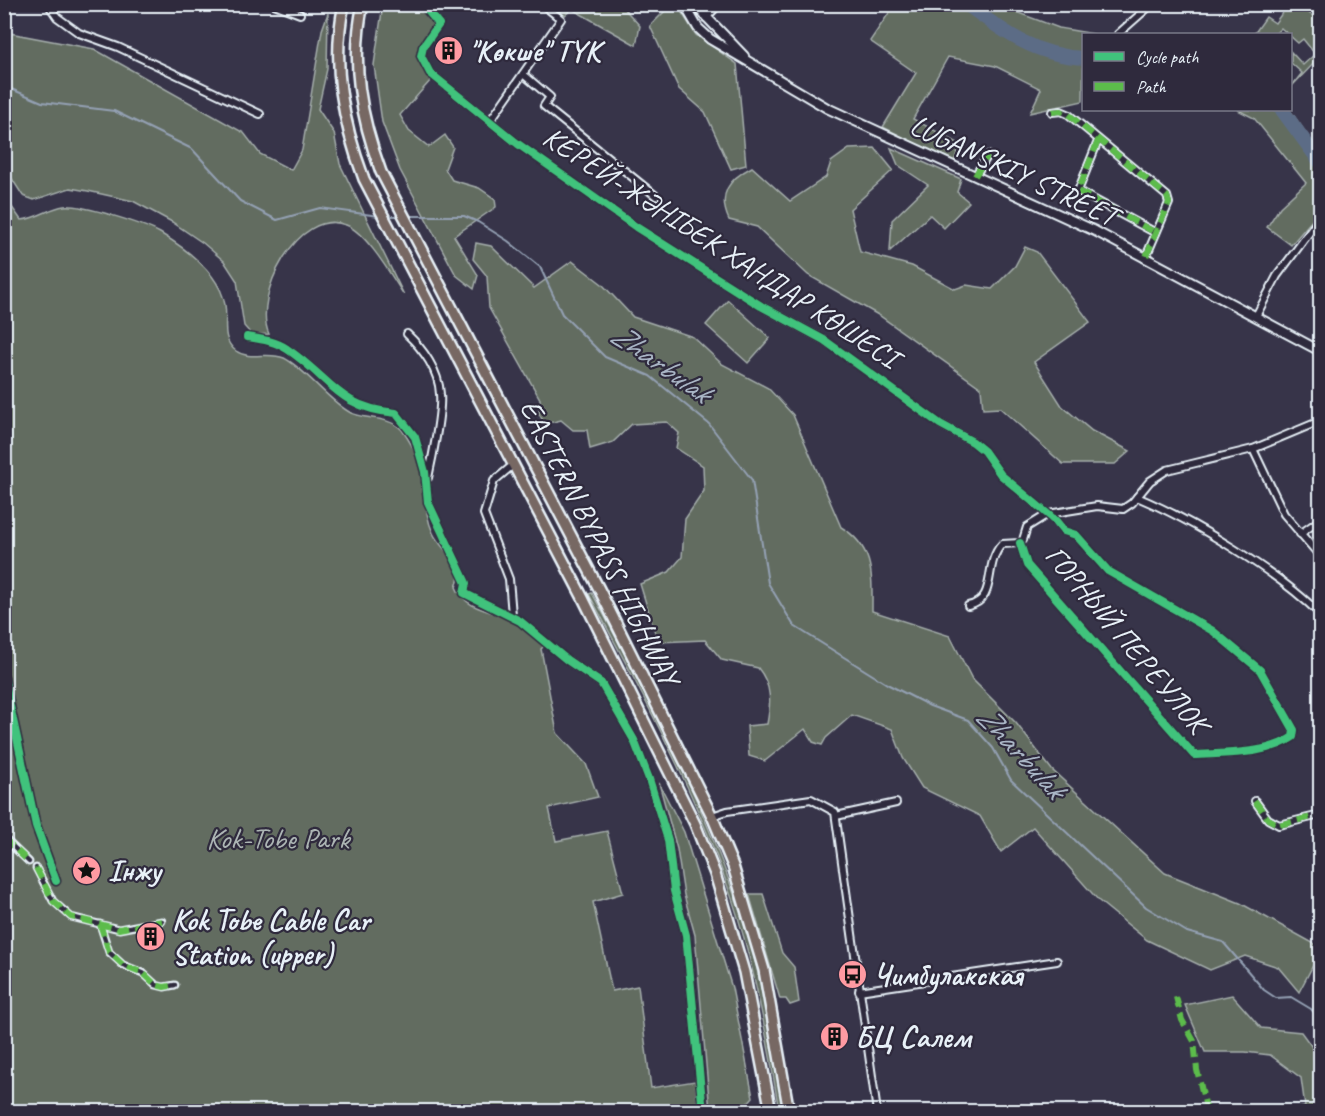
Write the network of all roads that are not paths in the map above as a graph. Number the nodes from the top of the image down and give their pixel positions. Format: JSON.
{"nodes":[{"id":1,"x":48,"y":4,"type":"edge"},
{"id":2,"x":274,"y":4,"type":"edge"},
{"id":3,"x":344,"y":4,"type":"edge"},
{"id":4,"x":363,"y":4,"type":"edge"},
{"id":5,"x":422,"y":4,"type":"edge"},
{"id":6,"x":542,"y":4,"type":"edge"},
{"id":7,"x":684,"y":4,"type":"edge"},
{"id":8,"x":694,"y":4,"type":"edge"},
{"id":9,"x":719,"y":4,"type":"edge"},
{"id":10,"x":1152,"y":4,"type":"edge"},
{"id":11,"x":300,"y":14,"type":"dead end"},
{"id":12,"x":706,"y":18,"type":"junction"},
{"id":13,"x":1119,"y":33,"type":"edge"},
{"id":14,"x":755,"y":64,"type":"junction"},
{"id":15,"x":523,"y":74,"type":"junction"},
{"id":16,"x":1052,"y":112,"type":"dead end"},
{"id":17,"x":260,"y":114,"type":"dead end"},
{"id":18,"x":490,"y":121,"type":"junction"},
{"id":19,"x":1098,"y":141,"type":"junction"},
{"id":20,"x":988,"y":155,"type":"dead end"},
{"id":21,"x":975,"y":176,"type":"junction"},
{"id":22,"x":656,"y":196,"type":"dead end"},
{"id":23,"x":1320,"y":218,"type":"edge"},
{"id":24,"x":1156,"y":233,"type":"junction"},
{"id":25,"x":1145,"y":259,"type":"junction"},
{"id":26,"x":1256,"y":316,"type":"junction"},
{"id":27,"x":407,"y":333,"type":"dead end"},
{"id":28,"x":247,"y":337,"type":"dead end"},
{"id":29,"x":1320,"y":351,"type":"edge"},
{"id":30,"x":1320,"y":421,"type":"edge"},
{"id":31,"x":1253,"y":449,"type":"junction"},
{"id":32,"x":513,"y":465,"type":"junction"},
{"id":33,"x":427,"y":482,"type":"junction"},
{"id":34,"x":1137,"y":497,"type":"junction"},
{"id":35,"x":1048,"y":514,"type":"junction"},
{"id":36,"x":1320,"y":520,"type":"edge"},
{"id":37,"x":1300,"y":534,"type":"junction"},
{"id":38,"x":1020,"y":543,"type":"junction"},
{"id":39,"x":1320,"y":556,"type":"edge"},
{"id":40,"x":969,"y":606,"type":"dead end"},
{"id":41,"x":1320,"y":614,"type":"edge"},
{"id":42,"x":512,"y":615,"type":"junction"},
{"id":43,"x":1255,"y":801,"type":"dead end"},
{"id":44,"x":896,"y":803,"type":"dead end"},
{"id":45,"x":1320,"y":814,"type":"edge"},
{"id":46,"x":712,"y":816,"type":"junction"},
{"id":47,"x":836,"y":816,"type":"junction"},
{"id":48,"x":4,"y":838,"type":"edge"},
{"id":49,"x":29,"y":862,"type":"dead end"},
{"id":50,"x":36,"y":868,"type":"dead end"},
{"id":51,"x":162,"y":921,"type":"dead end"},
{"id":52,"x":100,"y":924,"type":"junction"},
{"id":53,"x":1057,"y":961,"type":"dead end"},
{"id":54,"x":175,"y":984,"type":"dead end"},
{"id":55,"x":859,"y":991,"type":"junction"},
{"id":56,"x":703,"y":1112,"type":"edge"},
{"id":57,"x":771,"y":1112,"type":"edge"},
{"id":58,"x":789,"y":1112,"type":"edge"},
{"id":59,"x":877,"y":1112,"type":"edge"}],
"edges":[{"from":1,"to":17,"type":"street"},
{"from":2,"to":11,"type":"street"},
{"from":3,"to":32,"type":"main road","name":"EASTERN BYPASS HIGHWAY"},
{"from":4,"to":46,"type":"main road","name":"EASTERN BYPASS HIGHWAY"},
{"from":5,"to":18,"type":"street","name":"КЕРЕЙ-ЖӘНІБЕК ХАНДАР КӨШЕСІ"},
{"from":6,"to":15,"type":"street"},
{"from":7,"to":14,"type":"street","name":"LUGANSKIY STREET"},
{"from":8,"to":12,"type":"street","name":"LUGANSKIY STREET"},
{"from":9,"to":12,"type":"street"},
{"from":10,"to":13,"type":"street"},
{"from":12,"to":14,"type":"street","name":"LUGANSKIY STREET"},
{"from":14,"to":21,"type":"street","name":"LUGANSKIY STREET"},
{"from":15,"to":18,"type":"street"},
{"from":15,"to":22,"type":"street"},
{"from":16,"to":19,"type":"street"},
{"from":18,"to":35,"type":"street","name":"КЕРЕЙ-ЖӘНІБЕК ХАНДАР КӨШЕСІ"},
{"from":19,"to":24,"type":"street"},
{"from":19,"to":24,"type":"street"},
{"from":20,"to":21,"type":"street"},
{"from":21,"to":25,"type":"street","name":"LUGANSKIY STREET"},
{"from":23,"to":26,"type":"street"},
{"from":24,"to":25,"type":"street"},
{"from":25,"to":26,"type":"street","name":"LUGANSKIY STREET"},
{"from":26,"to":29,"type":"street","name":"LUGANSKIY STREET"},
{"from":27,"to":33,"type":"street"},
{"from":28,"to":33,"type":"street"},
{"from":30,"to":31,"type":"street"},
{"from":31,"to":34,"type":"street"},
{"from":31,"to":37,"type":"street"},
{"from":32,"to":42,"type":"street"},
{"from":32,"to":57,"type":"main road","name":"EASTERN BYPASS HIGHWAY"},
{"from":33,"to":42,"type":"street"},
{"from":34,"to":35,"type":"street"},
{"from":34,"to":41,"type":"street"},
{"from":35,"to":38,"type":"street"},
{"from":35,"to":38,"type":"street","name":"ГОРНЫЙ ПЕРЕУЛОК"},
{"from":36,"to":37,"type":"street"},
{"from":37,"to":39,"type":"street"},
{"from":38,"to":40,"type":"street"},
{"from":42,"to":56,"type":"street"},
{"from":43,"to":45,"type":"street"},
{"from":44,"to":47,"type":"street"},
{"from":46,"to":47,"type":"street"},
{"from":46,"to":58,"type":"main road","name":"EASTERN BYPASS HIGHWAY"},
{"from":47,"to":55,"type":"street"},
{"from":48,"to":49,"type":"street"},
{"from":50,"to":52,"type":"street"},
{"from":51,"to":52,"type":"street"},
{"from":52,"to":54,"type":"street"},
{"from":53,"to":55,"type":"street"},
{"from":55,"to":59,"type":"street"}]}
